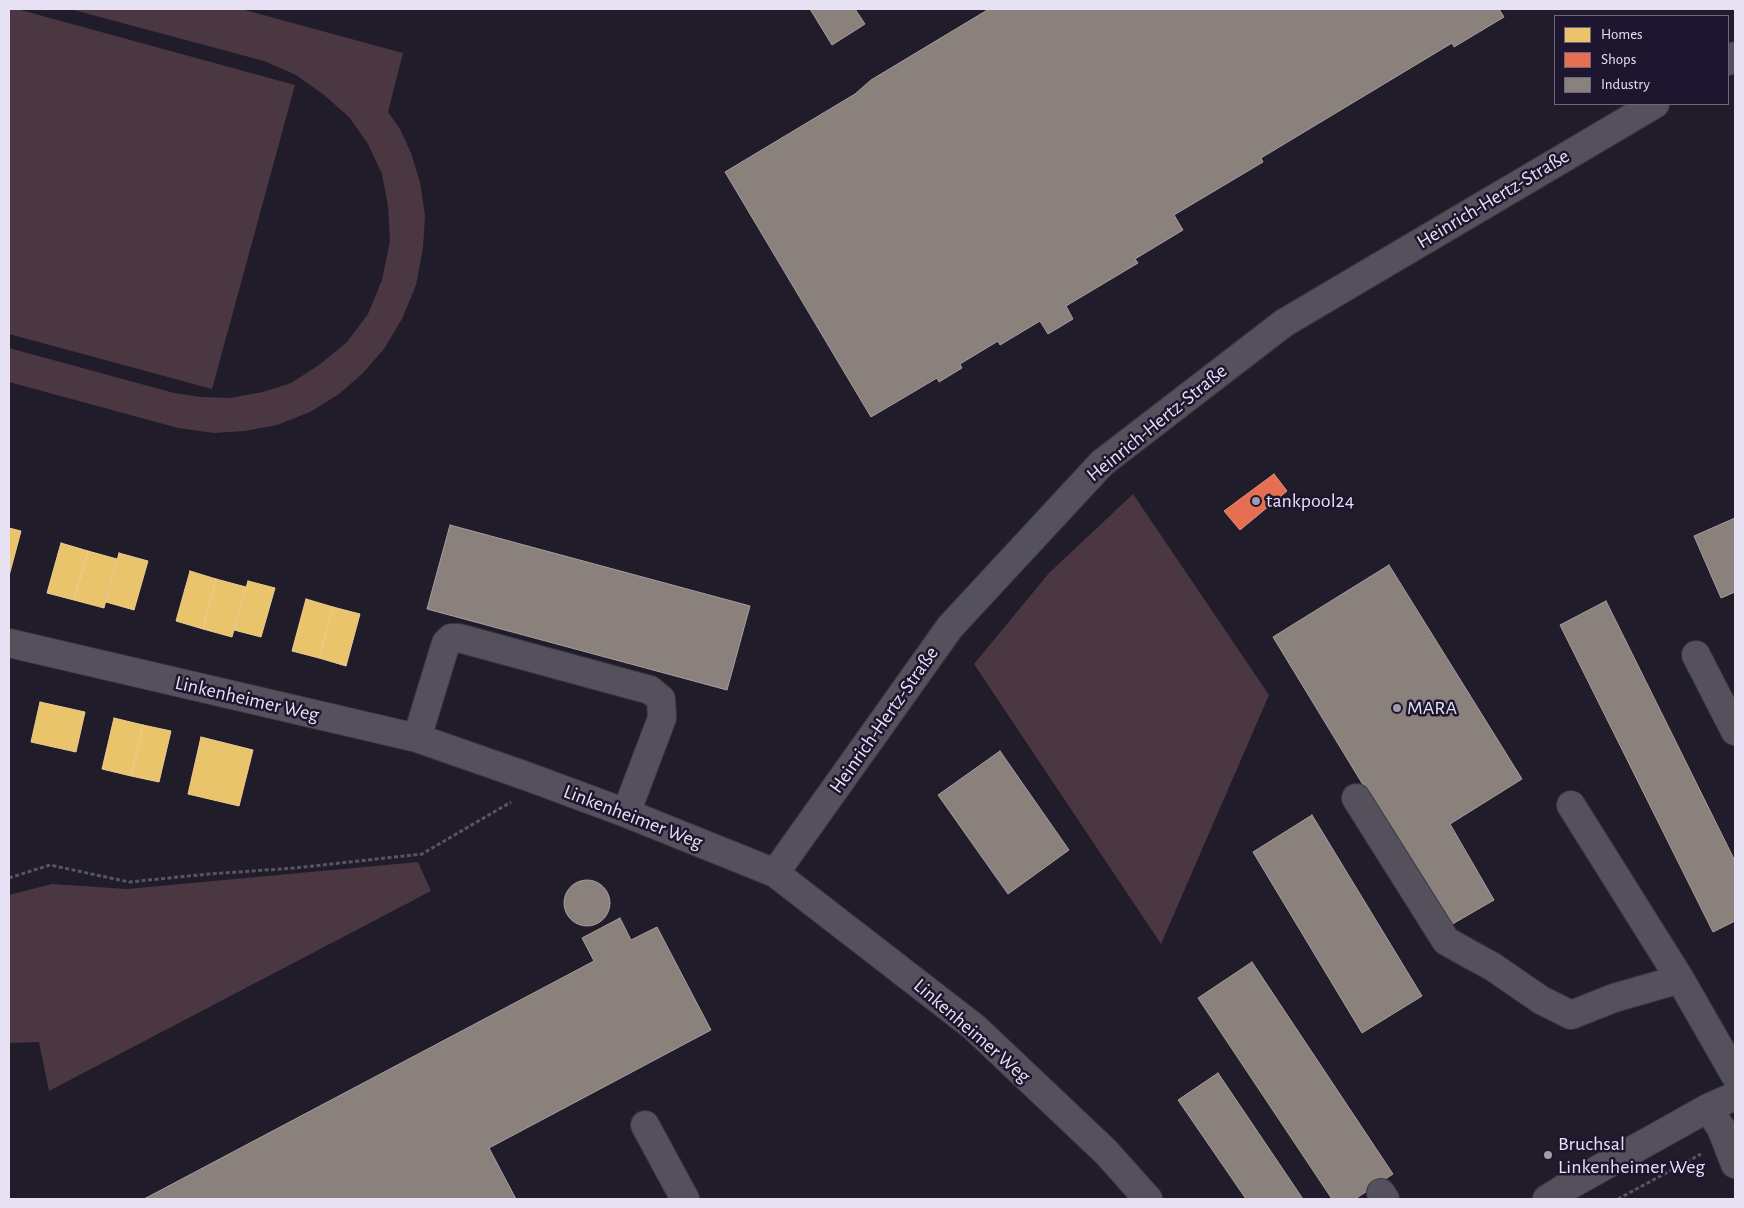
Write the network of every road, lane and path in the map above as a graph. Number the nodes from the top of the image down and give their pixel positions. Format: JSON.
{"nodes":[{"id":1,"x":1653,"y":105,"type":"edge"},
{"id":2,"x":9,"y":643,"type":"edge"},
{"id":3,"x":1696,"y":655,"type":"dead end"},
{"id":4,"x":1735,"y":731,"type":"edge"},
{"id":5,"x":416,"y":738,"type":"junction"},
{"id":6,"x":526,"y":776,"type":"junction"},
{"id":7,"x":1356,"y":798,"type":"dead end"},
{"id":8,"x":1571,"y":805,"type":"dead end"},
{"id":9,"x":626,"y":813,"type":"junction"},
{"id":10,"x":775,"y":873,"type":"junction"},
{"id":11,"x":9,"y":878,"type":"edge"},
{"id":12,"x":1680,"y":979,"type":"junction"},
{"id":13,"x":1735,"y":1075,"type":"edge"},
{"id":14,"x":1735,"y":1096,"type":"edge"},
{"id":15,"x":1708,"y":1108,"type":"junction"},
{"id":16,"x":645,"y":1125,"type":"dead end"},
{"id":17,"x":1730,"y":1152,"type":"edge"},
{"id":18,"x":685,"y":1199,"type":"edge"},
{"id":19,"x":1148,"y":1199,"type":"edge"},
{"id":20,"x":1547,"y":1199,"type":"edge"},
{"id":21,"x":1618,"y":1199,"type":"edge"}],
"edges":[{"from":1,"to":10,"type":"street","name":"Heinrich-Hertz-Straße"},
{"from":2,"to":5,"type":"street","name":"Linkenheimer Weg"},
{"from":3,"to":4,"type":"street"},
{"from":5,"to":6,"type":"street","name":"Linkenheimer Weg"},
{"from":5,"to":9,"type":"street"},
{"from":6,"to":9,"type":"street","name":"Linkenheimer Weg"},
{"from":6,"to":11,"type":"path"},
{"from":7,"to":12,"type":"street"},
{"from":8,"to":12,"type":"street"},
{"from":9,"to":10,"type":"street","name":"Linkenheimer Weg"},
{"from":10,"to":19,"type":"street","name":"Linkenheimer Weg"},
{"from":12,"to":13,"type":"street"},
{"from":14,"to":15,"type":"street"},
{"from":15,"to":17,"type":"street"},
{"from":15,"to":20,"type":"street"},
{"from":16,"to":18,"type":"street"},
{"from":17,"to":21,"type":"path"}]}
